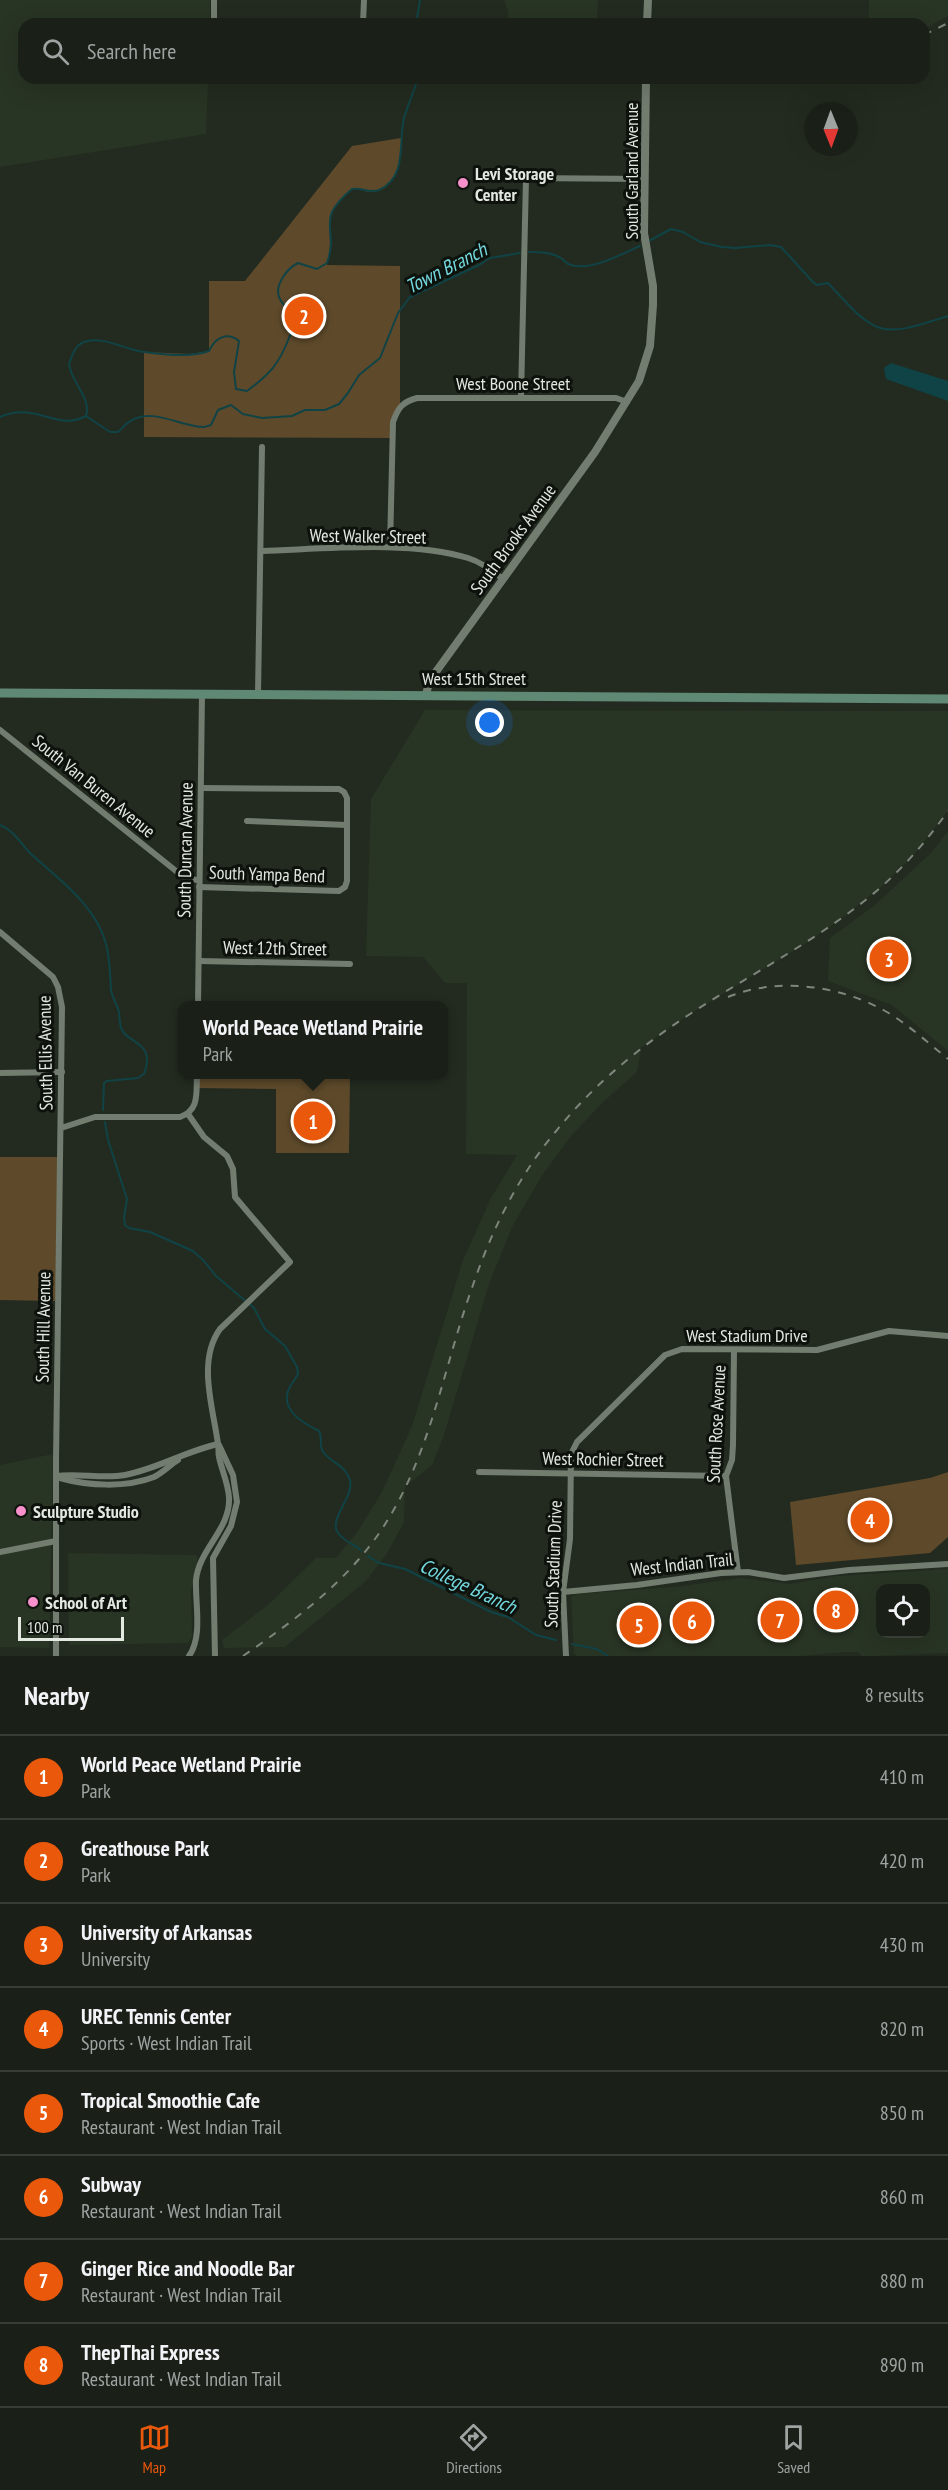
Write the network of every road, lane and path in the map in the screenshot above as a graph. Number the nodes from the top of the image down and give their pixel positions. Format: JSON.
{"nodes":[{"id":1,"x":214,"y":0,"type":"edge"},
{"id":2,"x":363,"y":0,"type":"edge"},
{"id":3,"x":648,"y":0,"type":"edge"},
{"id":4,"x":214,"y":18,"type":"edge"},
{"id":5,"x":363,"y":18,"type":"edge"},
{"id":6,"x":647,"y":18,"type":"edge"},
{"id":7,"x":646,"y":84,"type":"edge"},
{"id":8,"x":644,"y":178,"type":"junction"},
{"id":9,"x":521,"y":397,"type":"junction"},
{"id":10,"x":627,"y":402,"type":"junction"},
{"id":11,"x":262,"y":447,"type":"dead end"},
{"id":12,"x":390,"y":548,"type":"junction"},
{"id":13,"x":262,"y":551,"type":"junction"},
{"id":14,"x":503,"y":579,"type":"junction"},
{"id":15,"x":0,"y":693,"type":"edge"},
{"id":16,"x":202,"y":694,"type":"junction"},
{"id":17,"x":258,"y":694,"type":"junction"},
{"id":18,"x":426,"y":694,"type":"junction"},
{"id":19,"x":948,"y":699,"type":"edge"},
{"id":20,"x":0,"y":730,"type":"edge"},
{"id":21,"x":201,"y":788,"type":"junction"},
{"id":22,"x":247,"y":821,"type":"dead end"},
{"id":23,"x":346,"y":825,"type":"junction"},
{"id":24,"x":200,"y":884,"type":"junction"},
{"id":25,"x":0,"y":932,"type":"edge"},
{"id":26,"x":199,"y":961,"type":"junction"},
{"id":27,"x":350,"y":964,"type":"dead end"},
{"id":28,"x":198,"y":1001,"type":"edge"},
{"id":29,"x":62,"y":1072,"type":"junction"},
{"id":30,"x":0,"y":1073,"type":"edge"},
{"id":31,"x":197,"y":1079,"type":"edge"},
{"id":32,"x":188,"y":1114,"type":"junction"},
{"id":33,"x":61,"y":1128,"type":"junction"},
{"id":34,"x":948,"y":1336,"type":"edge"},
{"id":35,"x":734,"y":1350,"type":"junction"},
{"id":36,"x":218,"y":1444,"type":"junction"},
{"id":37,"x":182,"y":1455,"type":"junction"},
{"id":38,"x":479,"y":1472,"type":"dead end"},
{"id":39,"x":570,"y":1473,"type":"junction"},
{"id":40,"x":56,"y":1476,"type":"junction"},
{"id":41,"x":726,"y":1476,"type":"junction"},
{"id":42,"x":56,"y":1541,"type":"junction"},
{"id":43,"x":0,"y":1552,"type":"edge"},
{"id":44,"x":948,"y":1564,"type":"edge"},
{"id":45,"x":738,"y":1572,"type":"junction"},
{"id":46,"x":563,"y":1592,"type":"junction"},
{"id":47,"x":56,"y":1656,"type":"edge"},
{"id":48,"x":189,"y":1656,"type":"edge"},
{"id":49,"x":215,"y":1656,"type":"edge"},
{"id":50,"x":566,"y":1656,"type":"edge"}],
"edges":[{"from":1,"to":4,"type":"street"},
{"from":2,"to":5,"type":"street"},
{"from":3,"to":6,"type":"street"},
{"from":7,"to":8,"type":"street","name":"South Garland Avenue"},
{"from":8,"to":9,"type":"street"},
{"from":8,"to":10,"type":"street","name":"South Garland Avenue"},
{"from":9,"to":10,"type":"street","name":"West Boone Street"},
{"from":9,"to":12,"type":"street","name":"West Boone Street"},
{"from":10,"to":14,"type":"street","name":"South Brooks Avenue"},
{"from":11,"to":13,"type":"street"},
{"from":12,"to":13,"type":"street","name":"West Walker Street"},
{"from":12,"to":14,"type":"street","name":"West Walker Street"},
{"from":13,"to":17,"type":"street"},
{"from":14,"to":18,"type":"street","name":"South Brooks Avenue"},
{"from":15,"to":16,"type":"main road","name":"West 15th Street"},
{"from":16,"to":17,"type":"main road","name":"West 15th Street"},
{"from":16,"to":21,"type":"street","name":"South Duncan Avenue"},
{"from":17,"to":18,"type":"main road","name":"West 15th Street"},
{"from":18,"to":19,"type":"main road","name":"West 15th Street"},
{"from":20,"to":24,"type":"street","name":"South Van Buren Avenue"},
{"from":21,"to":23,"type":"street","name":"South Yampa Bend"},
{"from":21,"to":24,"type":"street","name":"South Duncan Avenue"},
{"from":22,"to":23,"type":"street"},
{"from":23,"to":24,"type":"street","name":"South Yampa Bend"},
{"from":24,"to":26,"type":"street","name":"South Duncan Avenue"},
{"from":25,"to":29,"type":"street","name":"South Ellis Avenue"},
{"from":26,"to":27,"type":"street","name":"West 12th Street"},
{"from":26,"to":28,"type":"street","name":"South Duncan Avenue"},
{"from":29,"to":30,"type":"street"},
{"from":29,"to":33,"type":"street","name":"South Ellis Avenue"},
{"from":31,"to":32,"type":"street"},
{"from":32,"to":33,"type":"street"},
{"from":32,"to":36,"type":"street"},
{"from":33,"to":40,"type":"street","name":"South Hill Avenue"},
{"from":34,"to":35,"type":"street","name":"West Stadium Drive"},
{"from":35,"to":39,"type":"street","name":"West Stadium Drive"},
{"from":35,"to":41,"type":"street","name":"South Rose Avenue"},
{"from":36,"to":37,"type":"street"},
{"from":36,"to":48,"type":"street"},
{"from":36,"to":49,"type":"street"},
{"from":37,"to":40,"type":"street"},
{"from":37,"to":40,"type":"street"},
{"from":38,"to":39,"type":"street","name":"West Rochier Street"},
{"from":39,"to":41,"type":"street","name":"West Rochier Street"},
{"from":39,"to":46,"type":"street","name":"South Stadium Drive"},
{"from":40,"to":42,"type":"street","name":"South Hill Avenue"},
{"from":41,"to":45,"type":"street","name":"South Rose Avenue"},
{"from":42,"to":43,"type":"street"},
{"from":42,"to":47,"type":"street","name":"South Hill Avenue"},
{"from":44,"to":45,"type":"street","name":"West Indian Trail"},
{"from":45,"to":46,"type":"street","name":"West Indian Trail"},
{"from":46,"to":50,"type":"street","name":"South Stadium Drive"}]}
